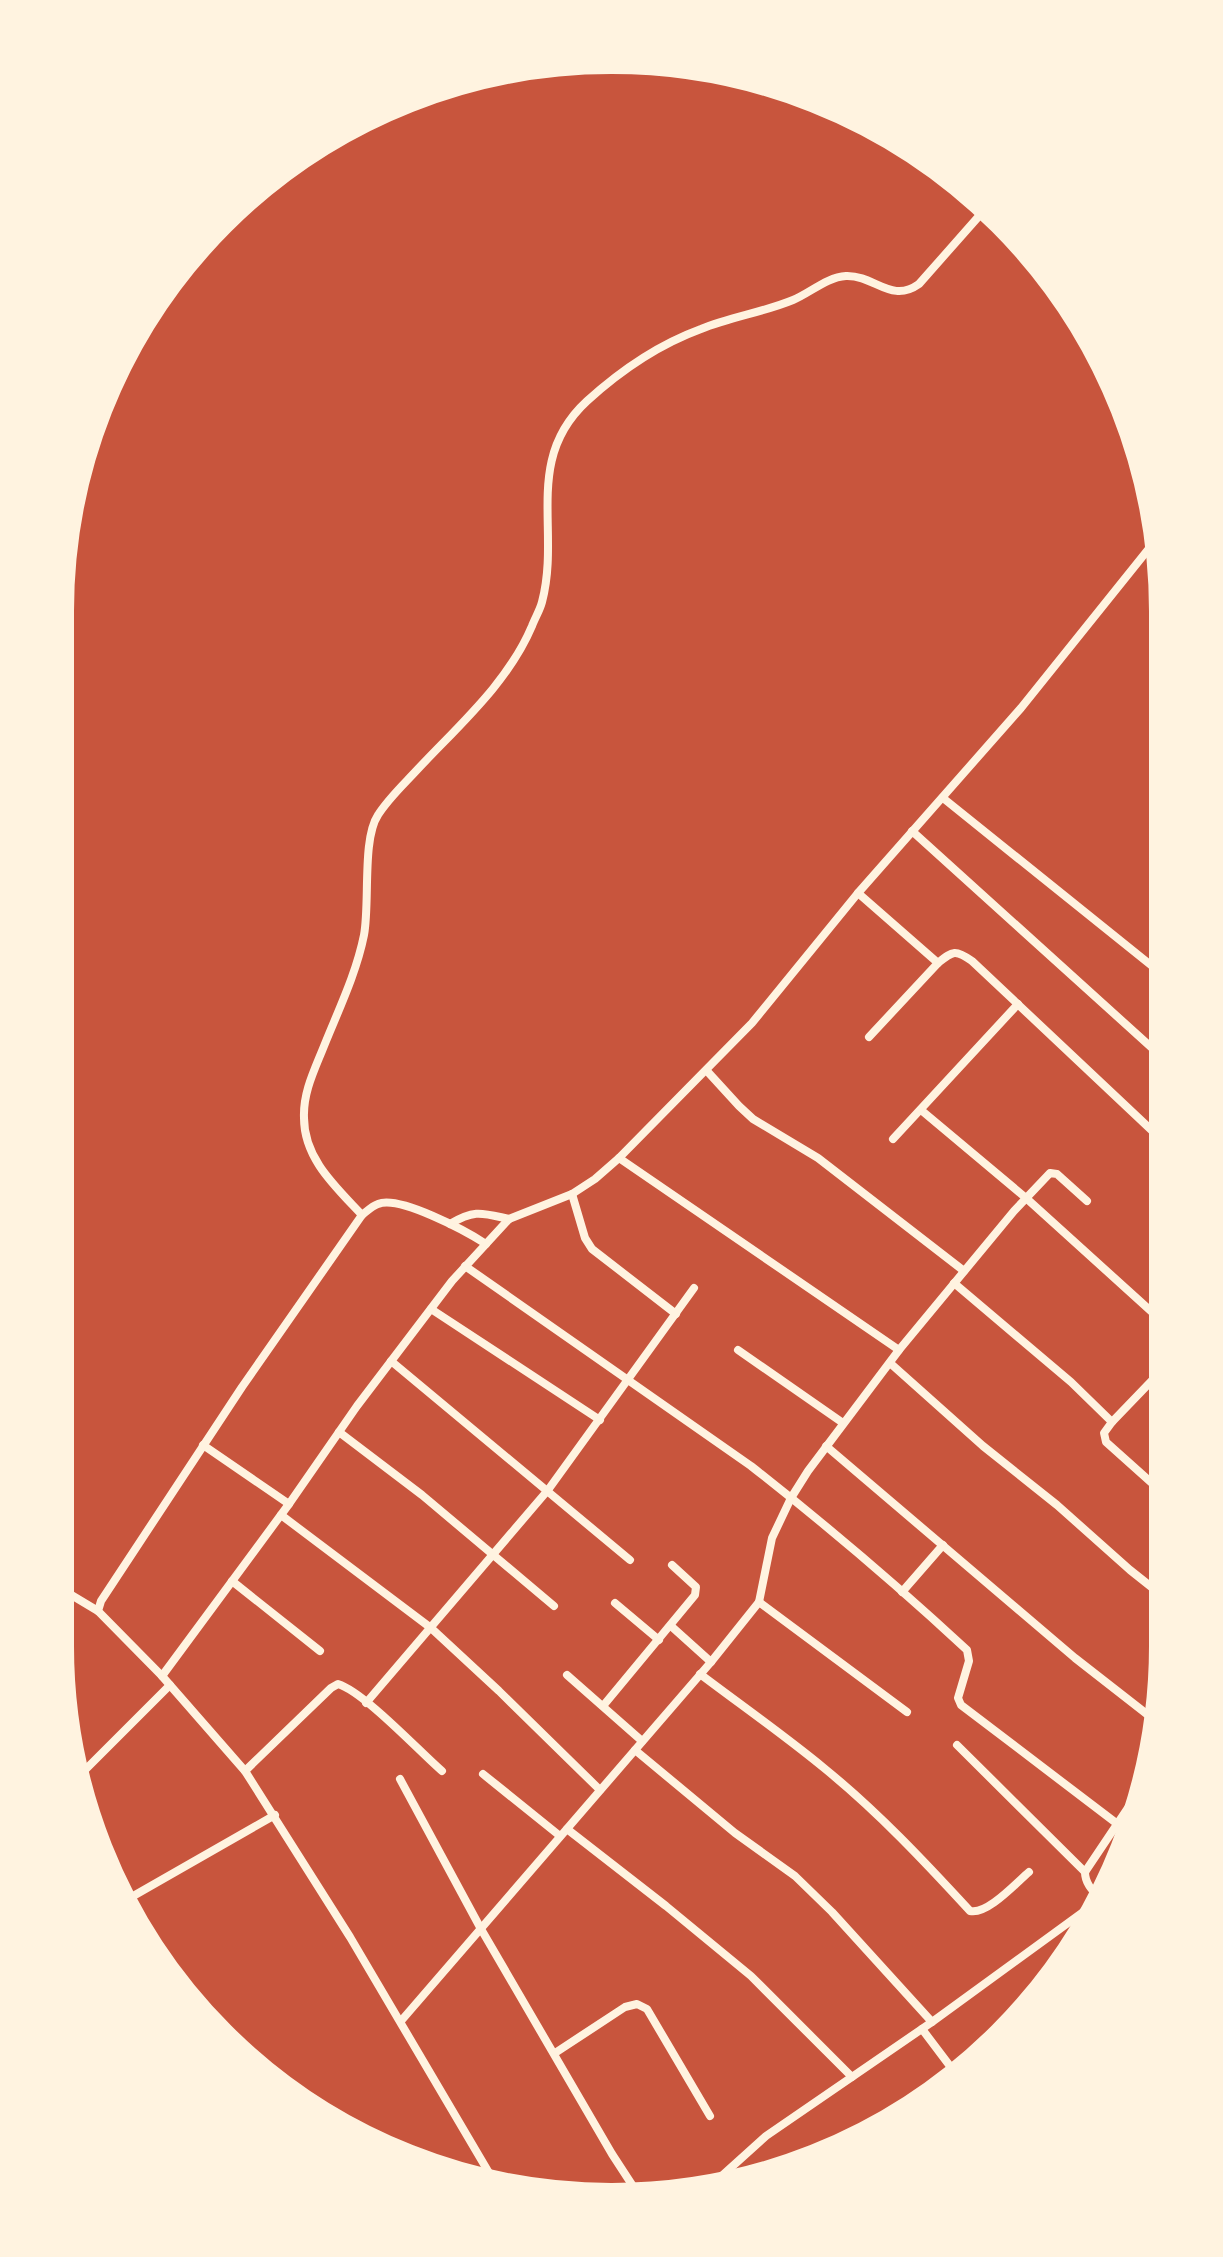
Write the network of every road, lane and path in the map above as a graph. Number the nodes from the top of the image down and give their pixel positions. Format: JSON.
{"nodes":[{"id":1,"x":979,"y":217,"type":"edge"},
{"id":2,"x":1147,"y":551,"type":"edge"},
{"id":3,"x":943,"y":798,"type":"junction"},
{"id":4,"x":912,"y":831,"type":"junction"},
{"id":5,"x":858,"y":893,"type":"junction"},
{"id":6,"x":938,"y":963,"type":"junction"},
{"id":7,"x":1151,"y":965,"type":"edge"},
{"id":8,"x":1018,"y":1004,"type":"junction"},
{"id":9,"x":869,"y":1037,"type":"dead end"},
{"id":10,"x":1151,"y":1047,"type":"edge"},
{"id":11,"x":707,"y":1071,"type":"junction"},
{"id":12,"x":921,"y":1110,"type":"junction"},
{"id":13,"x":1151,"y":1130,"type":"edge"},
{"id":14,"x":893,"y":1139,"type":"dead end"},
{"id":15,"x":619,"y":1158,"type":"junction"},
{"id":16,"x":572,"y":1194,"type":"junction"},
{"id":17,"x":1026,"y":1198,"type":"junction"},
{"id":18,"x":1087,"y":1201,"type":"dead end"},
{"id":19,"x":362,"y":1215,"type":"junction"},
{"id":20,"x":509,"y":1219,"type":"junction"},
{"id":21,"x":450,"y":1224,"type":"junction"},
{"id":22,"x":486,"y":1244,"type":"junction"},
{"id":23,"x":465,"y":1266,"type":"junction"},
{"id":24,"x":964,"y":1271,"type":"junction"},
{"id":25,"x":954,"y":1283,"type":"junction"},
{"id":26,"x":694,"y":1288,"type":"dead end"},
{"id":27,"x":431,"y":1309,"type":"junction"},
{"id":28,"x":1151,"y":1311,"type":"edge"},
{"id":29,"x":676,"y":1314,"type":"junction"},
{"id":30,"x":738,"y":1350,"type":"dead end"},
{"id":31,"x":899,"y":1350,"type":"junction"},
{"id":32,"x":391,"y":1361,"type":"junction"},
{"id":33,"x":890,"y":1363,"type":"junction"},
{"id":34,"x":629,"y":1379,"type":"junction"},
{"id":35,"x":1151,"y":1382,"type":"edge"},
{"id":36,"x":600,"y":1420,"type":"junction"},
{"id":37,"x":1112,"y":1422,"type":"junction"},
{"id":38,"x":843,"y":1423,"type":"junction"},
{"id":39,"x":339,"y":1432,"type":"junction"},
{"id":40,"x":203,"y":1445,"type":"junction"},
{"id":41,"x":826,"y":1446,"type":"junction"},
{"id":42,"x":1151,"y":1482,"type":"edge"},
{"id":43,"x":548,"y":1490,"type":"junction"},
{"id":44,"x":791,"y":1498,"type":"junction"},
{"id":45,"x":289,"y":1504,"type":"junction"},
{"id":46,"x":281,"y":1515,"type":"junction"},
{"id":47,"x":943,"y":1545,"type":"junction"},
{"id":48,"x":493,"y":1554,"type":"junction"},
{"id":49,"x":630,"y":1560,"type":"dead end"},
{"id":50,"x":672,"y":1565,"type":"dead end"},
{"id":51,"x":232,"y":1581,"type":"junction"},
{"id":52,"x":1151,"y":1587,"type":"edge"},
{"id":53,"x":902,"y":1592,"type":"junction"},
{"id":54,"x":72,"y":1595,"type":"edge"},
{"id":55,"x":759,"y":1602,"type":"junction"},
{"id":56,"x":615,"y":1603,"type":"dead end"},
{"id":57,"x":554,"y":1606,"type":"dead end"},
{"id":58,"x":98,"y":1611,"type":"junction"},
{"id":59,"x":671,"y":1626,"type":"junction"},
{"id":60,"x":431,"y":1628,"type":"junction"},
{"id":61,"x":659,"y":1640,"type":"junction"},
{"id":62,"x":320,"y":1651,"type":"dead end"},
{"id":63,"x":711,"y":1662,"type":"junction"},
{"id":64,"x":700,"y":1674,"type":"junction"},
{"id":65,"x":567,"y":1675,"type":"dead end"},
{"id":66,"x":162,"y":1676,"type":"junction"},
{"id":67,"x":170,"y":1685,"type":"junction"},
{"id":68,"x":366,"y":1703,"type":"junction"},
{"id":69,"x":603,"y":1706,"type":"junction"},
{"id":70,"x":907,"y":1712,"type":"dead end"},
{"id":71,"x":1146,"y":1714,"type":"edge"},
{"id":72,"x":642,"y":1741,"type":"junction"},
{"id":73,"x":957,"y":1745,"type":"dead end"},
{"id":74,"x":635,"y":1750,"type":"junction"},
{"id":75,"x":86,"y":1769,"type":"edge"},
{"id":76,"x":245,"y":1771,"type":"junction"},
{"id":77,"x":442,"y":1771,"type":"dead end"},
{"id":78,"x":483,"y":1774,"type":"dead end"},
{"id":79,"x":400,"y":1779,"type":"dead end"},
{"id":80,"x":600,"y":1790,"type":"junction"},
{"id":81,"x":1125,"y":1811,"type":"edge"},
{"id":82,"x":275,"y":1815,"type":"junction"},
{"id":83,"x":1116,"y":1823,"type":"junction"},
{"id":84,"x":1120,"y":1826,"type":"edge"},
{"id":85,"x":564,"y":1833,"type":"junction"},
{"id":86,"x":1029,"y":1872,"type":"dead end"},
{"id":87,"x":1085,"y":1872,"type":"junction"},
{"id":88,"x":1092,"y":1889,"type":"edge"},
{"id":89,"x":134,"y":1896,"type":"edge"},
{"id":90,"x":1079,"y":1915,"type":"edge"},
{"id":91,"x":481,"y":1929,"type":"junction"},
{"id":92,"x":401,"y":2021,"type":"junction"},
{"id":93,"x":932,"y":2022,"type":"junction"},
{"id":94,"x":922,"y":2029,"type":"junction"},
{"id":95,"x":555,"y":2053,"type":"junction"},
{"id":96,"x":950,"y":2066,"type":"edge"},
{"id":97,"x":852,"y":2077,"type":"junction"},
{"id":98,"x":710,"y":2116,"type":"dead end"},
{"id":99,"x":488,"y":2171,"type":"edge"},
{"id":100,"x":725,"y":2173,"type":"edge"},
{"id":101,"x":632,"y":2184,"type":"edge"}],
"edges":[{"from":1,"to":19,"type":"street"},
{"from":2,"to":3,"type":"street"},
{"from":3,"to":4,"type":"street"},
{"from":3,"to":7,"type":"street"},
{"from":4,"to":5,"type":"street"},
{"from":4,"to":10,"type":"street"},
{"from":5,"to":6,"type":"street"},
{"from":5,"to":11,"type":"street"},
{"from":6,"to":8,"type":"street"},
{"from":6,"to":9,"type":"street"},
{"from":8,"to":12,"type":"street"},
{"from":8,"to":13,"type":"street"},
{"from":11,"to":15,"type":"street"},
{"from":11,"to":24,"type":"street"},
{"from":12,"to":14,"type":"street"},
{"from":12,"to":17,"type":"street"},
{"from":15,"to":16,"type":"street"},
{"from":15,"to":31,"type":"street"},
{"from":16,"to":20,"type":"street"},
{"from":16,"to":29,"type":"street"},
{"from":17,"to":18,"type":"street"},
{"from":17,"to":24,"type":"street"},
{"from":17,"to":28,"type":"street"},
{"from":19,"to":21,"type":"street"},
{"from":19,"to":40,"type":"street"},
{"from":20,"to":21,"type":"street"},
{"from":20,"to":22,"type":"street"},
{"from":21,"to":22,"type":"street"},
{"from":22,"to":23,"type":"street"},
{"from":23,"to":27,"type":"street"},
{"from":23,"to":34,"type":"street"},
{"from":24,"to":25,"type":"street"},
{"from":25,"to":31,"type":"street"},
{"from":25,"to":37,"type":"street"},
{"from":26,"to":29,"type":"street"},
{"from":27,"to":32,"type":"street"},
{"from":27,"to":36,"type":"street"},
{"from":29,"to":34,"type":"street"},
{"from":30,"to":38,"type":"street"},
{"from":31,"to":33,"type":"street"},
{"from":32,"to":39,"type":"street"},
{"from":32,"to":43,"type":"street"},
{"from":33,"to":38,"type":"street"},
{"from":33,"to":52,"type":"street"},
{"from":34,"to":36,"type":"street"},
{"from":34,"to":44,"type":"street"},
{"from":35,"to":37,"type":"street"},
{"from":36,"to":43,"type":"street"},
{"from":37,"to":42,"type":"street"},
{"from":38,"to":41,"type":"street"},
{"from":39,"to":45,"type":"street"},
{"from":39,"to":48,"type":"street"},
{"from":40,"to":45,"type":"street"},
{"from":40,"to":58,"type":"street"},
{"from":41,"to":44,"type":"street"},
{"from":41,"to":47,"type":"street"},
{"from":43,"to":48,"type":"street"},
{"from":43,"to":49,"type":"street"},
{"from":44,"to":53,"type":"street"},
{"from":44,"to":55,"type":"street"},
{"from":45,"to":46,"type":"street"},
{"from":46,"to":51,"type":"street"},
{"from":46,"to":60,"type":"street"},
{"from":47,"to":53,"type":"street"},
{"from":47,"to":71,"type":"street"},
{"from":48,"to":57,"type":"street"},
{"from":48,"to":60,"type":"street"},
{"from":50,"to":59,"type":"street"},
{"from":51,"to":62,"type":"street"},
{"from":51,"to":66,"type":"street"},
{"from":53,"to":83,"type":"street"},
{"from":54,"to":58,"type":"street"},
{"from":55,"to":63,"type":"street"},
{"from":55,"to":70,"type":"street"},
{"from":56,"to":61,"type":"street"},
{"from":58,"to":66,"type":"street"},
{"from":59,"to":61,"type":"street"},
{"from":59,"to":63,"type":"street"},
{"from":60,"to":68,"type":"street"},
{"from":60,"to":80,"type":"street"},
{"from":61,"to":69,"type":"street"},
{"from":63,"to":64,"type":"street"},
{"from":64,"to":72,"type":"street"},
{"from":64,"to":86,"type":"street"},
{"from":65,"to":69,"type":"street"},
{"from":66,"to":67,"type":"street"},
{"from":67,"to":75,"type":"street"},
{"from":67,"to":76,"type":"street"},
{"from":68,"to":76,"type":"street"},
{"from":68,"to":77,"type":"street"},
{"from":69,"to":72,"type":"street"},
{"from":72,"to":74,"type":"street"},
{"from":73,"to":87,"type":"street"},
{"from":74,"to":80,"type":"street"},
{"from":74,"to":93,"type":"street"},
{"from":76,"to":82,"type":"street"},
{"from":78,"to":85,"type":"street"},
{"from":79,"to":91,"type":"street"},
{"from":80,"to":85,"type":"street"},
{"from":81,"to":83,"type":"street"},
{"from":82,"to":89,"type":"street"},
{"from":82,"to":92,"type":"street"},
{"from":83,"to":84,"type":"street"},
{"from":83,"to":87,"type":"street"},
{"from":85,"to":91,"type":"street"},
{"from":85,"to":97,"type":"street"},
{"from":87,"to":88,"type":"street"},
{"from":90,"to":93,"type":"street"},
{"from":91,"to":92,"type":"street"},
{"from":91,"to":95,"type":"street"},
{"from":92,"to":99,"type":"street"},
{"from":93,"to":94,"type":"street"},
{"from":94,"to":96,"type":"street"},
{"from":94,"to":97,"type":"street"},
{"from":95,"to":98,"type":"street"},
{"from":95,"to":101,"type":"street"},
{"from":97,"to":100,"type":"street"}]}
